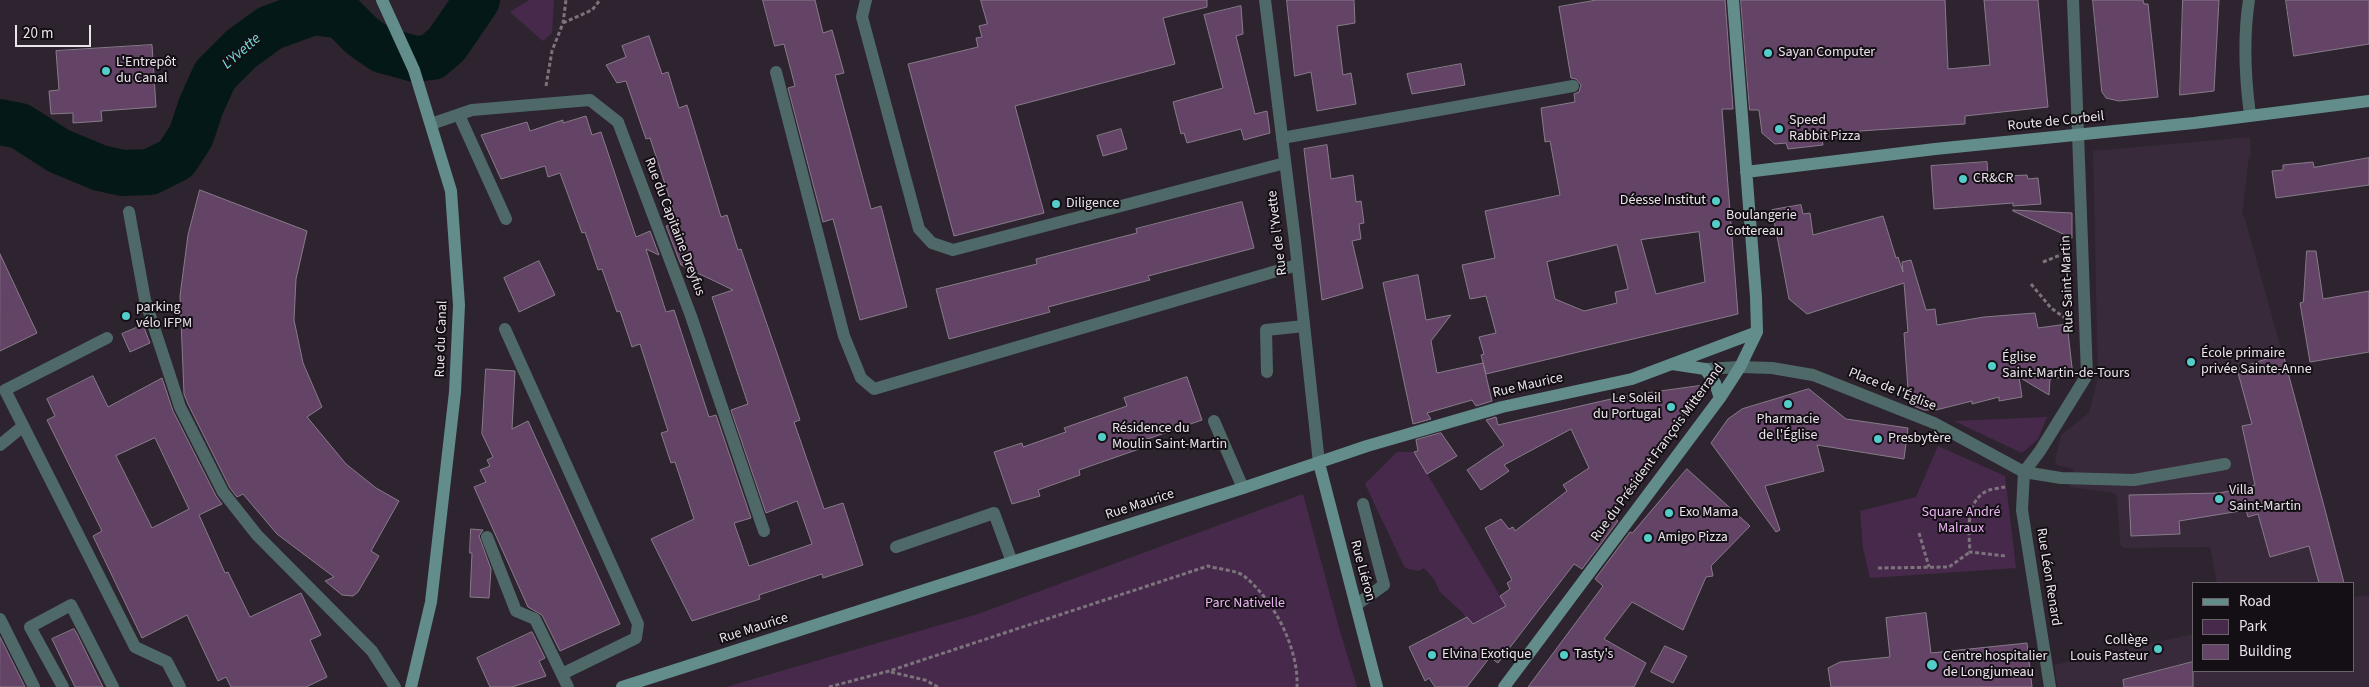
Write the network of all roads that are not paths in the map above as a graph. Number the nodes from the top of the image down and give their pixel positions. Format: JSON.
{"nodes":[{"id":1,"x":382,"y":0,"type":"edge"},
{"id":2,"x":866,"y":0,"type":"edge"},
{"id":3,"x":1265,"y":0,"type":"edge"},
{"id":4,"x":1734,"y":0,"type":"edge"},
{"id":5,"x":2073,"y":0,"type":"edge"},
{"id":6,"x":2249,"y":0,"type":"edge"},
{"id":7,"x":776,"y":72,"type":"dead end"},
{"id":8,"x":1573,"y":86,"type":"dead end"},
{"id":9,"x":2369,"y":101,"type":"edge"},
{"id":10,"x":459,"y":115,"type":"junction"},
{"id":11,"x":2250,"y":115,"type":"junction"},
{"id":12,"x":430,"y":124,"type":"junction"},
{"id":13,"x":2078,"y":136,"type":"junction"},
{"id":14,"x":1282,"y":138,"type":"junction"},
{"id":15,"x":1285,"y":163,"type":"junction"},
{"id":16,"x":1746,"y":172,"type":"junction"},
{"id":17,"x":130,"y":212,"type":"dead end"},
{"id":18,"x":506,"y":219,"type":"dead end"},
{"id":19,"x":1297,"y":265,"type":"junction"},
{"id":20,"x":1304,"y":326,"type":"junction"},
{"id":21,"x":504,"y":329,"type":"dead end"},
{"id":22,"x":1757,"y":332,"type":"junction"},
{"id":23,"x":107,"y":338,"type":"dead end"},
{"id":24,"x":1670,"y":364,"type":"junction"},
{"id":25,"x":1740,"y":367,"type":"junction"},
{"id":26,"x":1705,"y":369,"type":"junction"},
{"id":27,"x":1267,"y":372,"type":"dead end"},
{"id":28,"x":1720,"y":398,"type":"junction"},
{"id":29,"x":1214,"y":421,"type":"dead end"},
{"id":30,"x":22,"y":426,"type":"junction"},
{"id":31,"x":0,"y":444,"type":"edge"},
{"id":32,"x":1319,"y":463,"type":"junction"},
{"id":33,"x":2225,"y":464,"type":"dead end"},
{"id":34,"x":2023,"y":477,"type":"junction"},
{"id":35,"x":1243,"y":488,"type":"junction"},
{"id":36,"x":1362,"y":504,"type":"dead end"},
{"id":37,"x":764,"y":531,"type":"dead end"},
{"id":38,"x":487,"y":537,"type":"dead end"},
{"id":39,"x":896,"y":547,"type":"dead end"},
{"id":40,"x":1012,"y":562,"type":"junction"},
{"id":41,"x":1356,"y":605,"type":"junction"},
{"id":42,"x":0,"y":619,"type":"edge"},
{"id":43,"x":562,"y":674,"type":"junction"},
{"id":44,"x":34,"y":687,"type":"edge"},
{"id":45,"x":63,"y":687,"type":"edge"},
{"id":46,"x":113,"y":687,"type":"edge"},
{"id":47,"x":180,"y":687,"type":"edge"},
{"id":48,"x":395,"y":687,"type":"edge"},
{"id":49,"x":411,"y":687,"type":"edge"},
{"id":50,"x":568,"y":687,"type":"edge"},
{"id":51,"x":622,"y":687,"type":"edge"},
{"id":52,"x":1377,"y":687,"type":"edge"},
{"id":53,"x":1504,"y":687,"type":"edge"},
{"id":54,"x":2050,"y":687,"type":"edge"}],
"edges":[{"from":1,"to":12,"type":"main road","name":"Rue du Canal"},
{"from":2,"to":15,"type":"street"},
{"from":3,"to":14,"type":"street","name":"Rue de l'Yvette"},
{"from":4,"to":16,"type":"main road","name":"Rue du Président François Mitterrand"},
{"from":5,"to":13,"type":"street","name":"Rue Saint-Martin"},
{"from":6,"to":11,"type":"street"},
{"from":7,"to":19,"type":"street"},
{"from":8,"to":14,"type":"street"},
{"from":9,"to":11,"type":"main road","name":"Route de Corbeil"},
{"from":10,"to":12,"type":"street","name":"Rue du Capitaine Dreyfus"},
{"from":10,"to":18,"type":"street"},
{"from":10,"to":37,"type":"street","name":"Rue du Capitaine Dreyfus"},
{"from":11,"to":13,"type":"main road","name":"Route de Corbeil"},
{"from":12,"to":49,"type":"main road","name":"Rue du Canal"},
{"from":13,"to":16,"type":"main road","name":"Route de Corbeil"},
{"from":13,"to":34,"type":"street","name":"Rue Saint-Martin"},
{"from":14,"to":15,"type":"street","name":"Rue de l'Yvette"},
{"from":15,"to":19,"type":"street","name":"Rue de l'Yvette"},
{"from":16,"to":22,"type":"main road","name":"Rue du Président François Mitterrand"},
{"from":17,"to":48,"type":"street"},
{"from":19,"to":20,"type":"street","name":"Rue de l'Yvette"},
{"from":20,"to":27,"type":"street"},
{"from":20,"to":32,"type":"street","name":"Rue de l'Yvette"},
{"from":21,"to":43,"type":"street"},
{"from":22,"to":24,"type":"main road","name":"Rue Maurice"},
{"from":22,"to":25,"type":"main road","name":"Rue du Président François Mitterrand"},
{"from":23,"to":30,"type":"street"},
{"from":24,"to":26,"type":"main road","name":"Rue Maurice"},
{"from":24,"to":32,"type":"main road","name":"Rue Maurice"},
{"from":25,"to":26,"type":"street","name":"Place de l'Église"},
{"from":25,"to":28,"type":"main road","name":"Rue du Président François Mitterrand"},
{"from":25,"to":34,"type":"street","name":"Place de l'Église"},
{"from":26,"to":28,"type":"main road"},
{"from":28,"to":53,"type":"main road","name":"Rue du Président François Mitterrand"},
{"from":29,"to":35,"type":"street"},
{"from":30,"to":31,"type":"street"},
{"from":30,"to":47,"type":"street"},
{"from":32,"to":35,"type":"main road","name":"Rue Maurice"},
{"from":32,"to":41,"type":"main road","name":"Rue Liéron"},
{"from":33,"to":34,"type":"street","name":"Place de l'Église"},
{"from":34,"to":54,"type":"street","name":"Rue Léon Renard"},
{"from":35,"to":40,"type":"main road","name":"Rue Maurice"},
{"from":36,"to":41,"type":"street"},
{"from":38,"to":43,"type":"street"},
{"from":39,"to":40,"type":"street"},
{"from":40,"to":51,"type":"main road","name":"Rue Maurice"},
{"from":41,"to":52,"type":"main road","name":"Rue Liéron"},
{"from":42,"to":44,"type":"street"},
{"from":43,"to":50,"type":"street"},
{"from":45,"to":46,"type":"street"}]}
